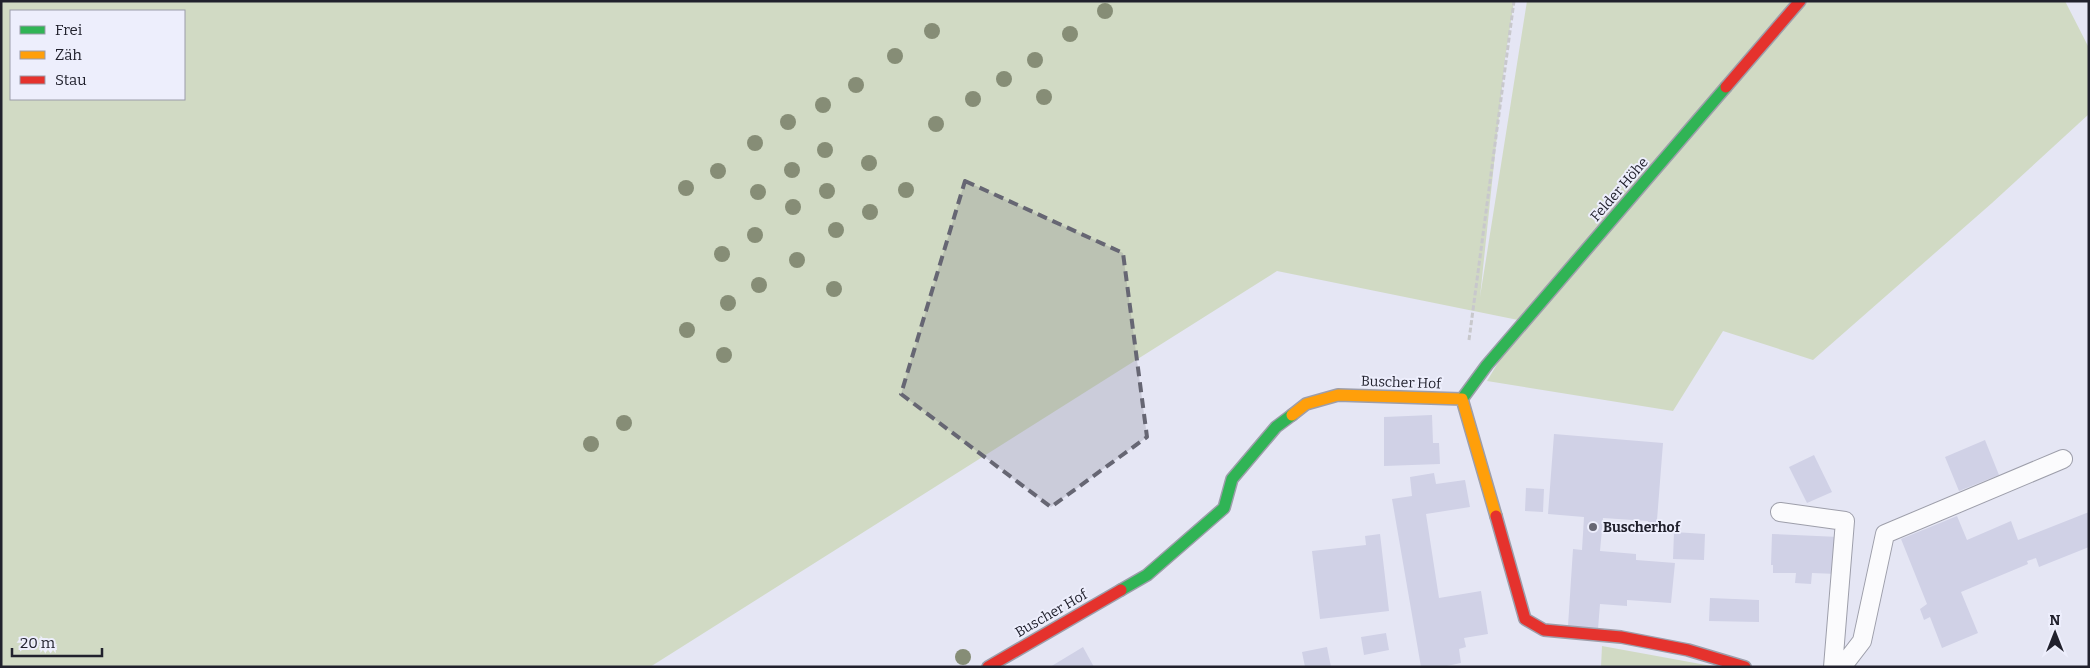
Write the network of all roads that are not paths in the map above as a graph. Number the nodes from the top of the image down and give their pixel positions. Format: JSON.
{"nodes":[{"id":1,"x":1800,"y":1,"type":"edge"},
{"id":2,"x":1462,"y":399,"type":"junction"},
{"id":3,"x":2063,"y":459,"type":"dead end"},
{"id":4,"x":1780,"y":512,"type":"dead end"},
{"id":5,"x":988,"y":667,"type":"edge"},
{"id":6,"x":1745,"y":667,"type":"edge"},
{"id":7,"x":1833,"y":667,"type":"edge"},
{"id":8,"x":1842,"y":667,"type":"edge"}],
"edges":[{"from":1,"to":2,"type":"street","name":"Felder Höhe"},
{"from":2,"to":5,"type":"street","name":"Buscher Hof"},
{"from":2,"to":6,"type":"street"},
{"from":3,"to":8,"type":"lane"},
{"from":4,"to":7,"type":"lane"}]}
